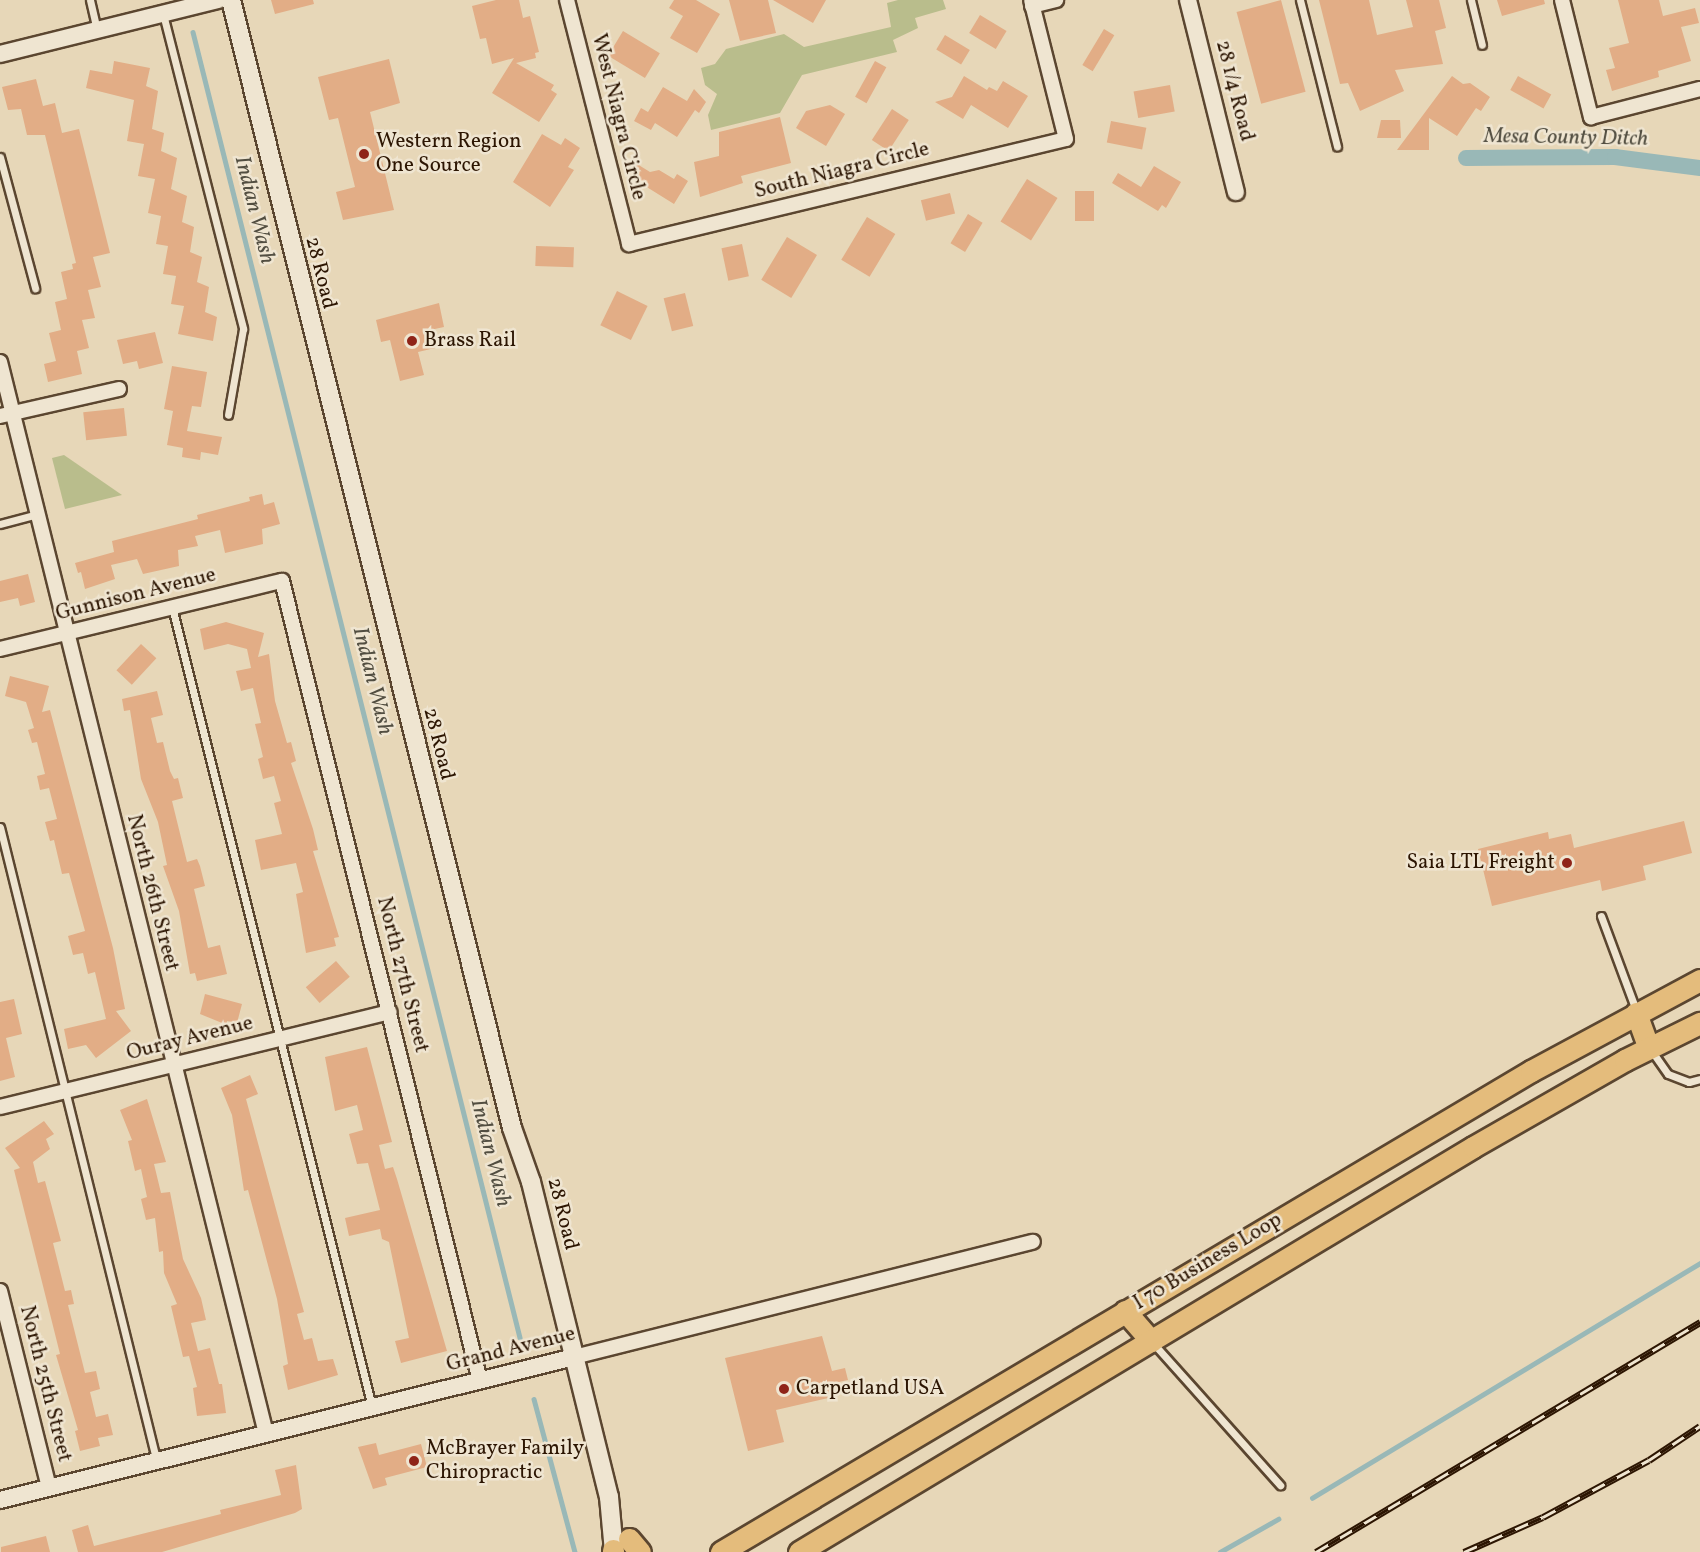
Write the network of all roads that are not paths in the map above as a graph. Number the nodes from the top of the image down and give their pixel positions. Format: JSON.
{"nodes":[{"id":1,"x":90,"y":0,"type":"edge"},
{"id":2,"x":218,"y":0,"type":"edge"},
{"id":3,"x":231,"y":0,"type":"edge"},
{"id":4,"x":567,"y":0,"type":"edge"},
{"id":5,"x":1056,"y":0,"type":"edge"},
{"id":6,"x":1188,"y":0,"type":"edge"},
{"id":7,"x":1300,"y":0,"type":"edge"},
{"id":8,"x":1470,"y":0,"type":"edge"},
{"id":9,"x":1562,"y":0,"type":"edge"},
{"id":10,"x":1032,"y":3,"type":"edge"},
{"id":11,"x":163,"y":14,"type":"junction"},
{"id":12,"x":97,"y":30,"type":"junction"},
{"id":13,"x":1482,"y":45,"type":"dead end"},
{"id":14,"x":0,"y":54,"type":"edge"},
{"id":15,"x":1700,"y":89,"type":"edge"},
{"id":16,"x":1337,"y":146,"type":"dead end"},
{"id":17,"x":0,"y":157,"type":"edge"},
{"id":18,"x":3,"y":179,"type":"edge"},
{"id":19,"x":1236,"y":192,"type":"dead end"},
{"id":20,"x":629,"y":244,"type":"joint"},
{"id":21,"x":35,"y":288,"type":"dead end"},
{"id":22,"x":0,"y":362,"type":"edge"},
{"id":23,"x":119,"y":389,"type":"dead end"},
{"id":24,"x":6,"y":414,"type":"edge"},
{"id":25,"x":228,"y":415,"type":"dead end"},
{"id":26,"x":37,"y":514,"type":"junction"},
{"id":27,"x":0,"y":524,"type":"edge"},
{"id":28,"x":282,"y":581,"type":"joint"},
{"id":29,"x":172,"y":607,"type":"junction"},
{"id":30,"x":65,"y":633,"type":"junction"},
{"id":31,"x":0,"y":650,"type":"edge"},
{"id":32,"x":0,"y":827,"type":"edge"},
{"id":33,"x":1601,"y":916,"type":"dead end"},
{"id":34,"x":1700,"y":980,"type":"edge"},
{"id":35,"x":390,"y":1012,"type":"junction"},
{"id":36,"x":1636,"y":1013,"type":"junction"},
{"id":37,"x":1700,"y":1023,"type":"edge"},
{"id":38,"x":280,"y":1038,"type":"junction"},
{"id":39,"x":1649,"y":1048,"type":"junction"},
{"id":40,"x":173,"y":1065,"type":"junction"},
{"id":41,"x":1700,"y":1079,"type":"edge"},
{"id":42,"x":65,"y":1091,"type":"junction"},
{"id":43,"x":0,"y":1107,"type":"edge"},
{"id":44,"x":1033,"y":1242,"type":"dead end"},
{"id":45,"x":0,"y":1291,"type":"edge"},
{"id":46,"x":1125,"y":1311,"type":"junction"},
{"id":47,"x":1151,"y":1341,"type":"junction"},
{"id":48,"x":574,"y":1357,"type":"junction"},
{"id":49,"x":480,"y":1381,"type":"junction"},
{"id":50,"x":372,"y":1407,"type":"junction"},
{"id":51,"x":266,"y":1434,"type":"junction"},
{"id":52,"x":157,"y":1461,"type":"junction"},
{"id":53,"x":1280,"y":1485,"type":"dead end"},
{"id":54,"x":49,"y":1488,"type":"junction"},
{"id":55,"x":0,"y":1500,"type":"edge"},
{"id":56,"x":730,"y":1547,"type":"edge"},
{"id":57,"x":623,"y":1550,"type":"edge"},
{"id":58,"x":710,"y":1552,"type":"edge"},
{"id":59,"x":799,"y":1552,"type":"edge"}],
"edges":[{"from":1,"to":12,"type":"lane"},
{"from":2,"to":11,"type":"street"},
{"from":3,"to":48,"type":"main road","name":"28 Road"},
{"from":4,"to":20,"type":"street","name":"West Niagra Circle"},
{"from":5,"to":10,"type":"street"},
{"from":6,"to":19,"type":"street","name":"28 1/4 Road"},
{"from":7,"to":16,"type":"lane"},
{"from":8,"to":13,"type":"lane"},
{"from":9,"to":15,"type":"street"},
{"from":10,"to":20,"type":"street","name":"South Niagra Circle"},
{"from":11,"to":12,"type":"street"},
{"from":11,"to":25,"type":"lane"},
{"from":12,"to":14,"type":"street"},
{"from":17,"to":18,"type":"lane"},
{"from":18,"to":21,"type":"lane"},
{"from":22,"to":24,"type":"street","name":"North 26th Street"},
{"from":23,"to":24,"type":"street"},
{"from":24,"to":26,"type":"street","name":"North 26th Street"},
{"from":26,"to":27,"type":"lane"},
{"from":26,"to":30,"type":"street","name":"North 26th Street"},
{"from":28,"to":29,"type":"street","name":"Gunnison Avenue"},
{"from":28,"to":35,"type":"street","name":"North 27th Street"},
{"from":29,"to":30,"type":"street","name":"Gunnison Avenue"},
{"from":29,"to":38,"type":"lane"},
{"from":30,"to":31,"type":"street","name":"Gunnison Avenue"},
{"from":30,"to":40,"type":"street","name":"North 26th Street"},
{"from":32,"to":42,"type":"lane"},
{"from":33,"to":36,"type":"lane"},
{"from":34,"to":36,"type":"main road","name":"I 70 Business Loop"},
{"from":35,"to":38,"type":"street","name":"Ouray Avenue"},
{"from":35,"to":49,"type":"street","name":"North 27th Street"},
{"from":36,"to":39,"type":"main road"},
{"from":36,"to":46,"type":"main road","name":"I 70 Business Loop"},
{"from":37,"to":39,"type":"main road","name":"I 70 Business Loop"},
{"from":38,"to":40,"type":"street","name":"Ouray Avenue"},
{"from":38,"to":50,"type":"lane"},
{"from":39,"to":41,"type":"lane"},
{"from":39,"to":47,"type":"main road","name":"I 70 Business Loop"},
{"from":40,"to":42,"type":"street","name":"Ouray Avenue"},
{"from":40,"to":51,"type":"street","name":"North 26th Street"},
{"from":42,"to":43,"type":"street","name":"Ouray Avenue"},
{"from":42,"to":52,"type":"lane"},
{"from":44,"to":48,"type":"street","name":"Grand Avenue"},
{"from":45,"to":54,"type":"street","name":"North 25th Street"},
{"from":46,"to":47,"type":"main road"},
{"from":46,"to":56,"type":"main road","name":"I 70 Business Loop"},
{"from":47,"to":53,"type":"lane"},
{"from":47,"to":59,"type":"main road","name":"I 70 Business Loop"},
{"from":48,"to":49,"type":"street","name":"Grand Avenue"},
{"from":48,"to":57,"type":"main road","name":"28 Road"},
{"from":49,"to":50,"type":"street","name":"Grand Avenue"},
{"from":50,"to":51,"type":"street","name":"Grand Avenue"},
{"from":51,"to":52,"type":"street","name":"Grand Avenue"},
{"from":52,"to":54,"type":"street","name":"Grand Avenue"},
{"from":54,"to":55,"type":"street","name":"Grand Avenue"},
{"from":56,"to":58,"type":"main road","name":"I 70 Business Loop"}]}
